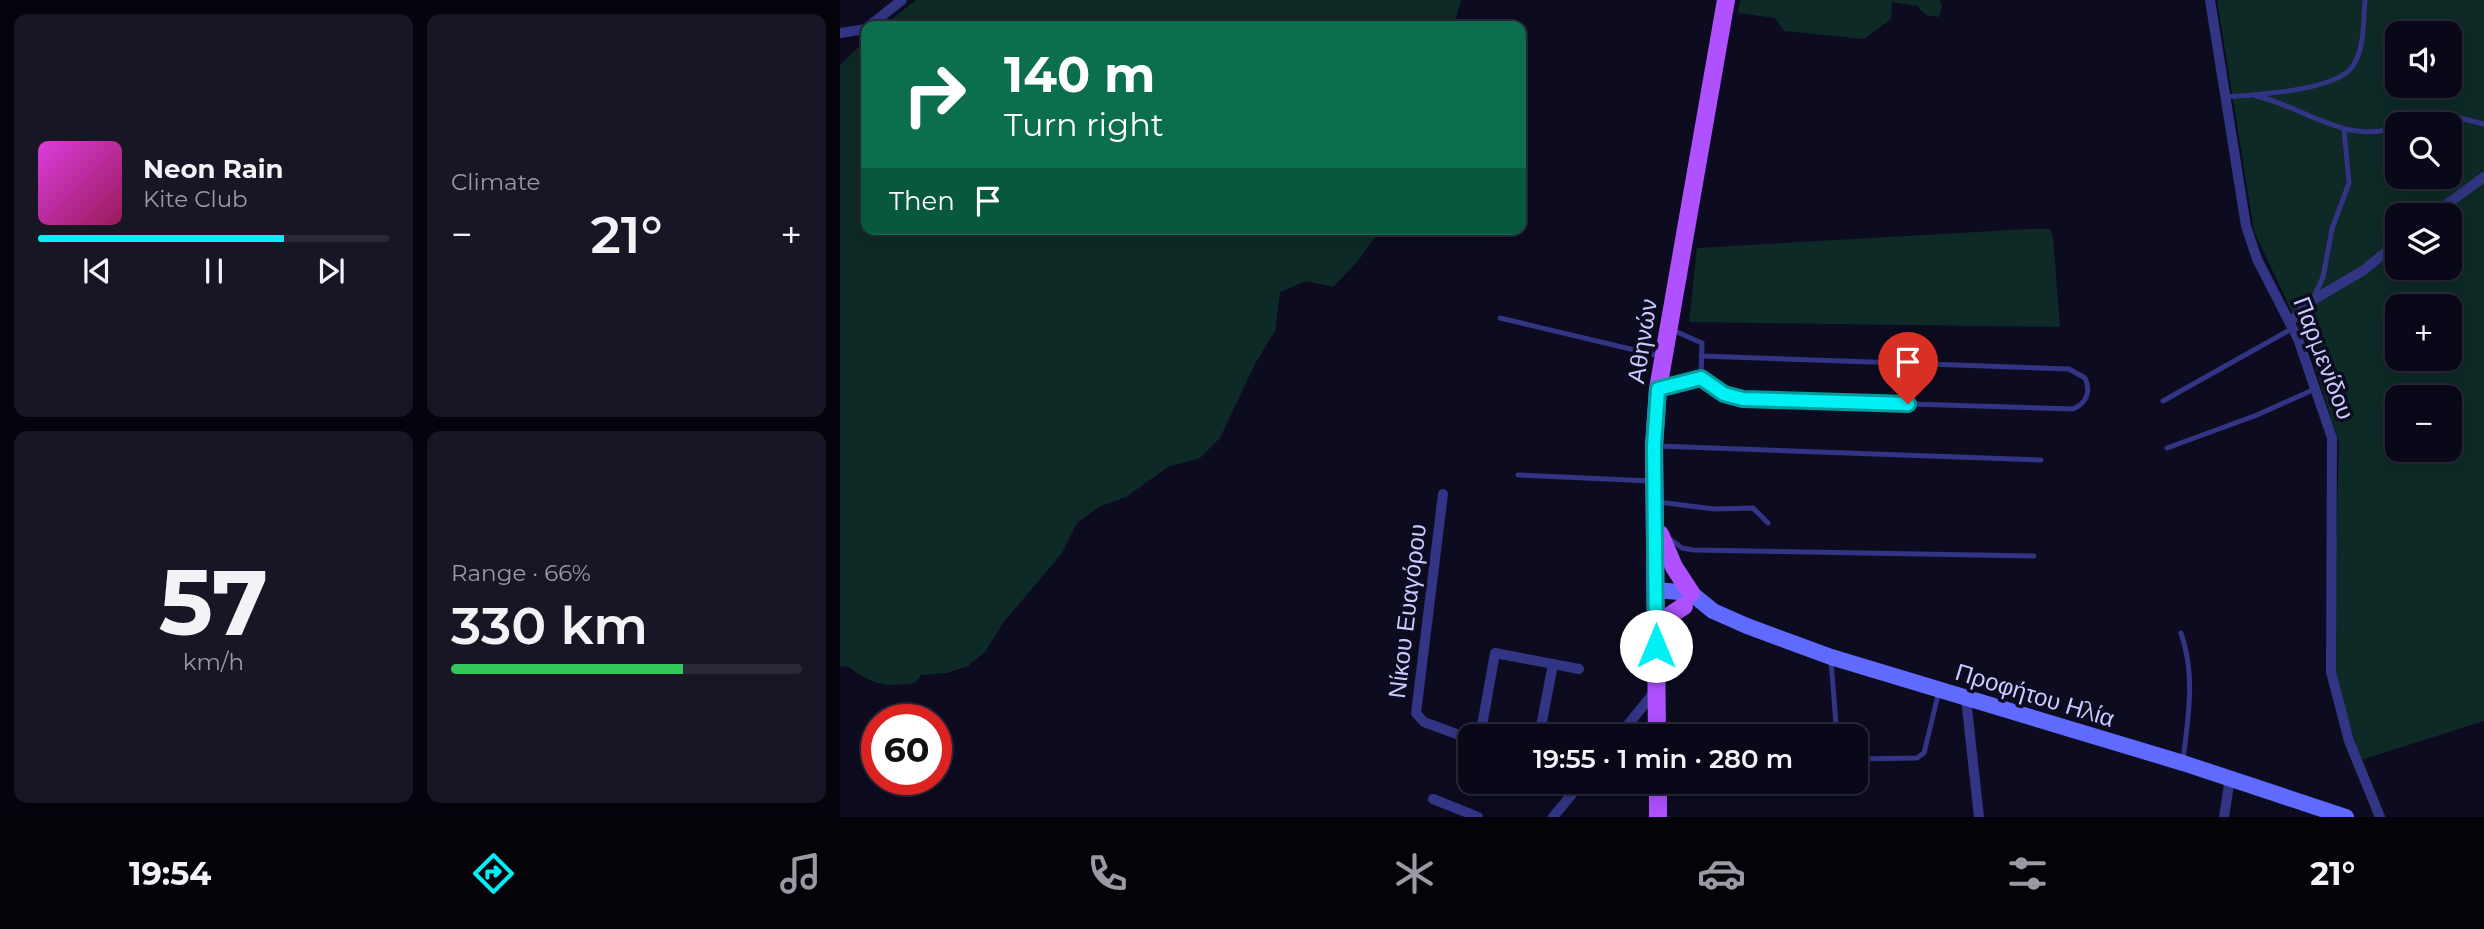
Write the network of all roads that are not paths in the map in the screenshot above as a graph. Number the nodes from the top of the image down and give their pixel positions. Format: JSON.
{"nodes":[{"id":1,"x":902,"y":0,"type":"edge"},
{"id":2,"x":1726,"y":0,"type":"edge"},
{"id":3,"x":2210,"y":0,"type":"edge"},
{"id":4,"x":2365,"y":0,"type":"edge"},
{"id":5,"x":876,"y":21,"type":"edge"},
{"id":6,"x":861,"y":29,"type":"edge"},
{"id":7,"x":840,"y":33,"type":"edge"},
{"id":8,"x":2253,"y":95,"type":"junction"},
{"id":9,"x":2225,"y":97,"type":"junction"},
{"id":10,"x":2462,"y":118,"type":"edge"},
{"id":11,"x":2484,"y":124,"type":"edge"},
{"id":12,"x":2344,"y":129,"type":"junction"},
{"id":13,"x":2385,"y":129,"type":"edge"},
{"id":14,"x":2484,"y":177,"type":"edge"},
{"id":15,"x":2448,"y":203,"type":"edge"},
{"id":16,"x":2385,"y":252,"type":"edge"},
{"id":17,"x":2313,"y":300,"type":"junction"},
{"id":18,"x":1500,"y":318,"type":"dead end"},
{"id":19,"x":2292,"y":324,"type":"junction"},
{"id":20,"x":1667,"y":328,"type":"junction"},
{"id":21,"x":1701,"y":356,"type":"junction"},
{"id":22,"x":1663,"y":357,"type":"junction"},
{"id":23,"x":1701,"y":378,"type":"junction"},
{"id":24,"x":1658,"y":389,"type":"junction"},
{"id":25,"x":2315,"y":389,"type":"junction"},
{"id":26,"x":2163,"y":401,"type":"dead end"},
{"id":27,"x":1654,"y":446,"type":"junction"},
{"id":28,"x":2167,"y":448,"type":"dead end"},
{"id":29,"x":2041,"y":460,"type":"dead end"},
{"id":30,"x":1518,"y":475,"type":"dead end"},
{"id":31,"x":1654,"y":481,"type":"junction"},
{"id":32,"x":1443,"y":494,"type":"dead end"},
{"id":33,"x":1655,"y":501,"type":"junction"},
{"id":34,"x":1656,"y":523,"type":"junction"},
{"id":35,"x":1768,"y":523,"type":"dead end"},
{"id":36,"x":2034,"y":556,"type":"dead end"},
{"id":37,"x":1656,"y":596,"type":"junction"},
{"id":38,"x":1687,"y":599,"type":"junction"},
{"id":39,"x":1656,"y":625,"type":"junction"},
{"id":40,"x":2181,"y":633,"type":"dead end"},
{"id":41,"x":1831,"y":657,"type":"junction"},
{"id":42,"x":1553,"y":664,"type":"junction"},
{"id":43,"x":1578,"y":669,"type":"dead end"},
{"id":44,"x":1656,"y":690,"type":"junction"},
{"id":45,"x":1939,"y":691,"type":"junction"},
{"id":46,"x":1966,"y":699,"type":"junction"},
{"id":47,"x":1482,"y":724,"type":"edge"},
{"id":48,"x":1541,"y":724,"type":"edge"},
{"id":49,"x":1629,"y":724,"type":"edge"},
{"id":50,"x":1657,"y":724,"type":"edge"},
{"id":51,"x":1836,"y":724,"type":"edge"},
{"id":52,"x":1458,"y":735,"type":"edge"},
{"id":53,"x":1868,"y":759,"type":"edge"},
{"id":54,"x":2183,"y":763,"type":"junction"},
{"id":55,"x":2230,"y":778,"type":"junction"},
{"id":56,"x":1571,"y":794,"type":"edge"},
{"id":57,"x":1658,"y":794,"type":"edge"},
{"id":58,"x":1433,"y":799,"type":"dead end"},
{"id":59,"x":2302,"y":810,"type":"edge"},
{"id":60,"x":1478,"y":817,"type":"edge"},
{"id":61,"x":1553,"y":817,"type":"edge"},
{"id":62,"x":1658,"y":817,"type":"edge"},
{"id":63,"x":1979,"y":817,"type":"edge"},
{"id":64,"x":2224,"y":817,"type":"edge"},
{"id":65,"x":2346,"y":817,"type":"edge"},
{"id":66,"x":2380,"y":817,"type":"edge"}],
"edges":[{"from":1,"to":5,"type":"street"},
{"from":2,"to":20,"type":"main road","name":"Αθηνών"},
{"from":3,"to":9,"type":"street","name":"Παρμενίδου"},
{"from":4,"to":8,"type":"lane"},
{"from":6,"to":7,"type":"street"},
{"from":8,"to":9,"type":"lane"},
{"from":8,"to":12,"type":"lane"},
{"from":9,"to":19,"type":"street","name":"Παρμενίδου"},
{"from":10,"to":11,"type":"lane"},
{"from":12,"to":13,"type":"lane"},
{"from":12,"to":17,"type":"lane"},
{"from":14,"to":15,"type":"street"},
{"from":16,"to":17,"type":"street"},
{"from":17,"to":19,"type":"street"},
{"from":18,"to":22,"type":"lane"},
{"from":19,"to":25,"type":"street","name":"Παρμενίδου"},
{"from":19,"to":26,"type":"lane"},
{"from":20,"to":21,"type":"lane"},
{"from":20,"to":22,"type":"main road","name":"Αθηνών"},
{"from":21,"to":23,"type":"lane"},
{"from":21,"to":23,"type":"lane"},
{"from":22,"to":24,"type":"main road","name":"Αθηνών"},
{"from":23,"to":24,"type":"lane"},
{"from":24,"to":27,"type":"main road","name":"Αθηνών"},
{"from":25,"to":28,"type":"lane"},
{"from":25,"to":66,"type":"street","name":"Παρμενίδου"},
{"from":27,"to":29,"type":"lane"},
{"from":27,"to":31,"type":"main road","name":"Αθηνών"},
{"from":30,"to":31,"type":"lane"},
{"from":31,"to":33,"type":"main road","name":"Αθηνών"},
{"from":32,"to":52,"type":"street","name":"Νίκου Ευαγόρου"},
{"from":33,"to":34,"type":"main road","name":"Αθηνών"},
{"from":33,"to":35,"type":"lane"},
{"from":34,"to":36,"type":"lane"},
{"from":34,"to":37,"type":"main road","name":"Αθηνών"},
{"from":34,"to":38,"type":"main road"},
{"from":37,"to":38,"type":"street"},
{"from":37,"to":39,"type":"main road","name":"Αθηνών"},
{"from":38,"to":39,"type":"main road"},
{"from":38,"to":41,"type":"street","name":"Προφήτου Ηλία"},
{"from":39,"to":44,"type":"main road","name":"Αθηνών"},
{"from":40,"to":54,"type":"lane"},
{"from":41,"to":45,"type":"street","name":"Προφήτου Ηλία"},
{"from":41,"to":51,"type":"lane"},
{"from":42,"to":43,"type":"street"},
{"from":42,"to":47,"type":"street"},
{"from":42,"to":48,"type":"street"},
{"from":44,"to":49,"type":"street"},
{"from":44,"to":50,"type":"main road","name":"Αθηνών"},
{"from":45,"to":46,"type":"street","name":"Προφήτου Ηλία"},
{"from":45,"to":53,"type":"lane"},
{"from":46,"to":54,"type":"street","name":"Προφήτου Ηλία"},
{"from":46,"to":63,"type":"street"},
{"from":54,"to":55,"type":"street","name":"Προφήτου Ηλία"},
{"from":55,"to":59,"type":"street","name":"Προφήτου Ηλία"},
{"from":55,"to":64,"type":"street"},
{"from":56,"to":61,"type":"street"},
{"from":57,"to":62,"type":"main road"},
{"from":58,"to":60,"type":"street"},
{"from":59,"to":65,"type":"street","name":"Προφήτου Ηλία"}]}
